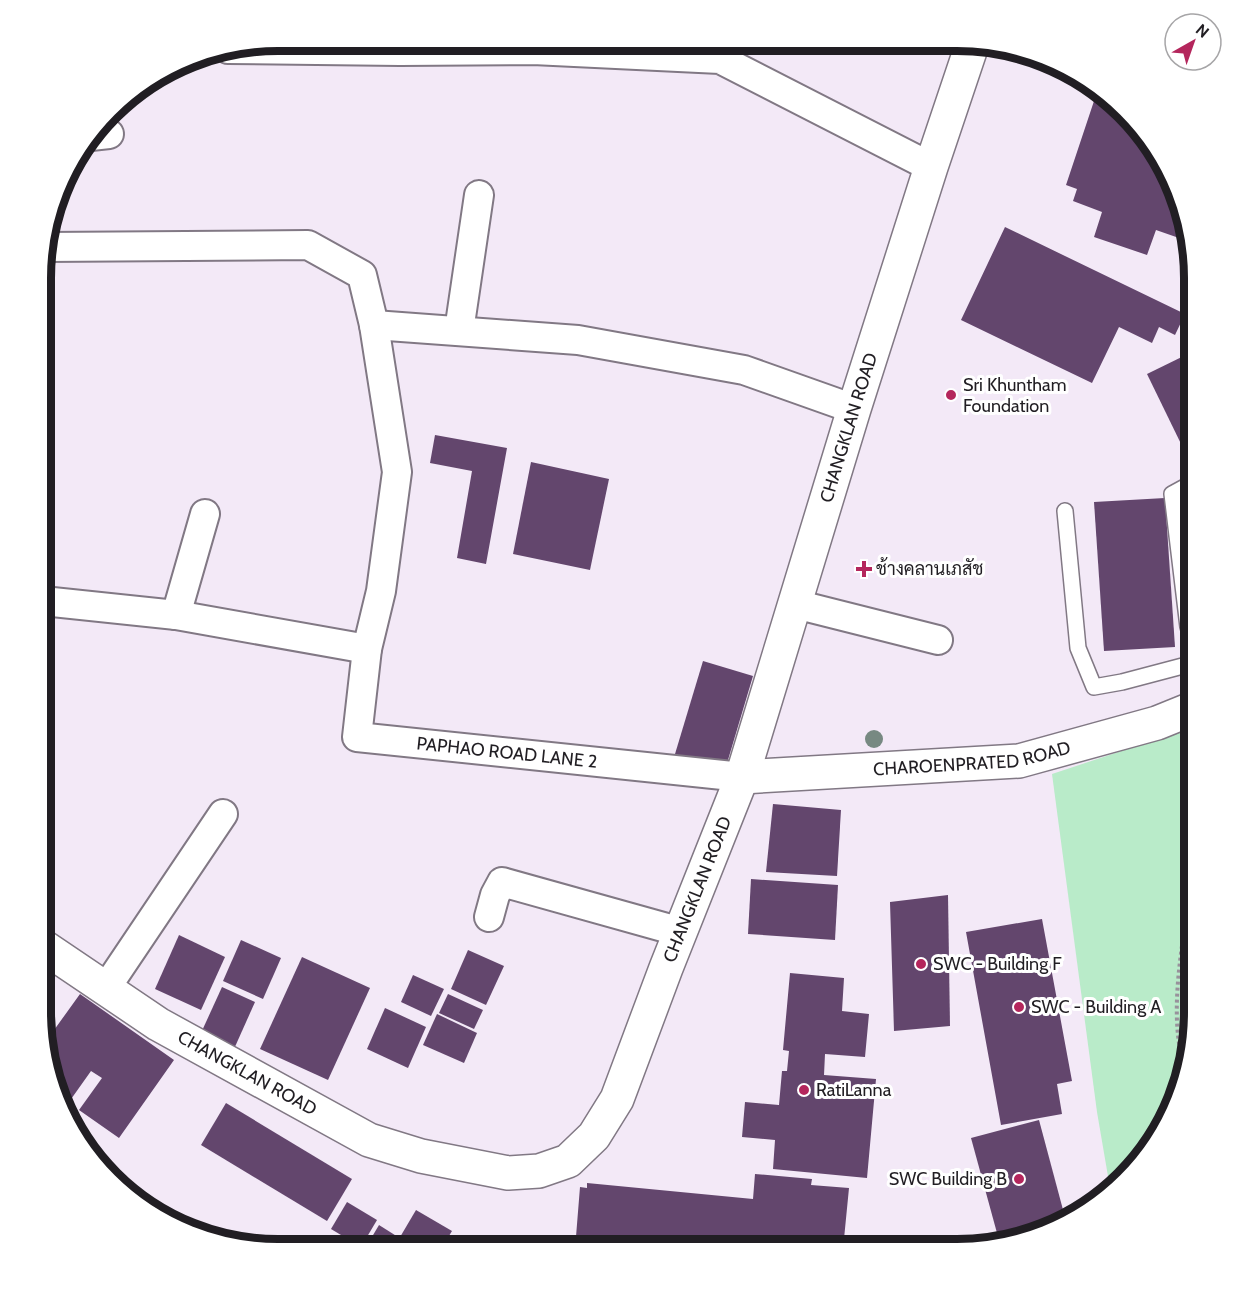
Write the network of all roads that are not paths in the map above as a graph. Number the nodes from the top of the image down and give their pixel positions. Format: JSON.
{"nodes":[{"id":1,"x":605,"y":51,"type":"edge"},
{"id":2,"x":971,"y":51,"type":"edge"},
{"id":3,"x":931,"y":167,"type":"junction"},
{"id":4,"x":478,"y":195,"type":"dead end"},
{"id":5,"x":53,"y":247,"type":"edge"},
{"id":6,"x":374,"y":325,"type":"junction"},
{"id":7,"x":459,"y":331,"type":"junction"},
{"id":8,"x":854,"y":409,"type":"junction"},
{"id":9,"x":1184,"y":487,"type":"edge"},
{"id":10,"x":1065,"y":511,"type":"dead end"},
{"id":11,"x":205,"y":514,"type":"dead end"},
{"id":12,"x":1184,"y":574,"type":"edge"},
{"id":13,"x":51,"y":602,"type":"edge"},
{"id":14,"x":795,"y":604,"type":"junction"},
{"id":15,"x":176,"y":615,"type":"junction"},
{"id":16,"x":938,"y":639,"type":"dead end"},
{"id":17,"x":367,"y":649,"type":"junction"},
{"id":18,"x":1184,"y":666,"type":"edge"},
{"id":19,"x":1184,"y":712,"type":"edge"},
{"id":20,"x":742,"y":777,"type":"junction"},
{"id":21,"x":223,"y":814,"type":"dead end"},
{"id":22,"x":489,"y":917,"type":"dead end"},
{"id":23,"x":681,"y":932,"type":"junction"},
{"id":24,"x":51,"y":952,"type":"edge"},
{"id":25,"x":106,"y":988,"type":"junction"}],
"edges":[{"from":1,"to":3,"type":"street"},
{"from":2,"to":3,"type":"street","name":"CHANGKLAN ROAD"},
{"from":3,"to":8,"type":"street","name":"CHANGKLAN ROAD"},
{"from":4,"to":7,"type":"street"},
{"from":5,"to":6,"type":"street"},
{"from":6,"to":7,"type":"street"},
{"from":6,"to":17,"type":"street"},
{"from":7,"to":8,"type":"street"},
{"from":8,"to":14,"type":"street","name":"CHANGKLAN ROAD"},
{"from":9,"to":12,"type":"lane"},
{"from":10,"to":18,"type":"lane"},
{"from":11,"to":15,"type":"street"},
{"from":13,"to":15,"type":"street"},
{"from":14,"to":16,"type":"street"},
{"from":14,"to":20,"type":"street","name":"CHANGKLAN ROAD"},
{"from":15,"to":17,"type":"street"},
{"from":17,"to":20,"type":"street","name":"PAPHAO ROAD LANE 2"},
{"from":19,"to":20,"type":"street","name":"CHAROENPRATED ROAD"},
{"from":20,"to":23,"type":"street","name":"CHANGKLAN ROAD"},
{"from":21,"to":25,"type":"street"},
{"from":22,"to":23,"type":"street"},
{"from":23,"to":25,"type":"street","name":"CHANGKLAN ROAD"},
{"from":24,"to":25,"type":"street","name":"CHANGKLAN ROAD"}]}
